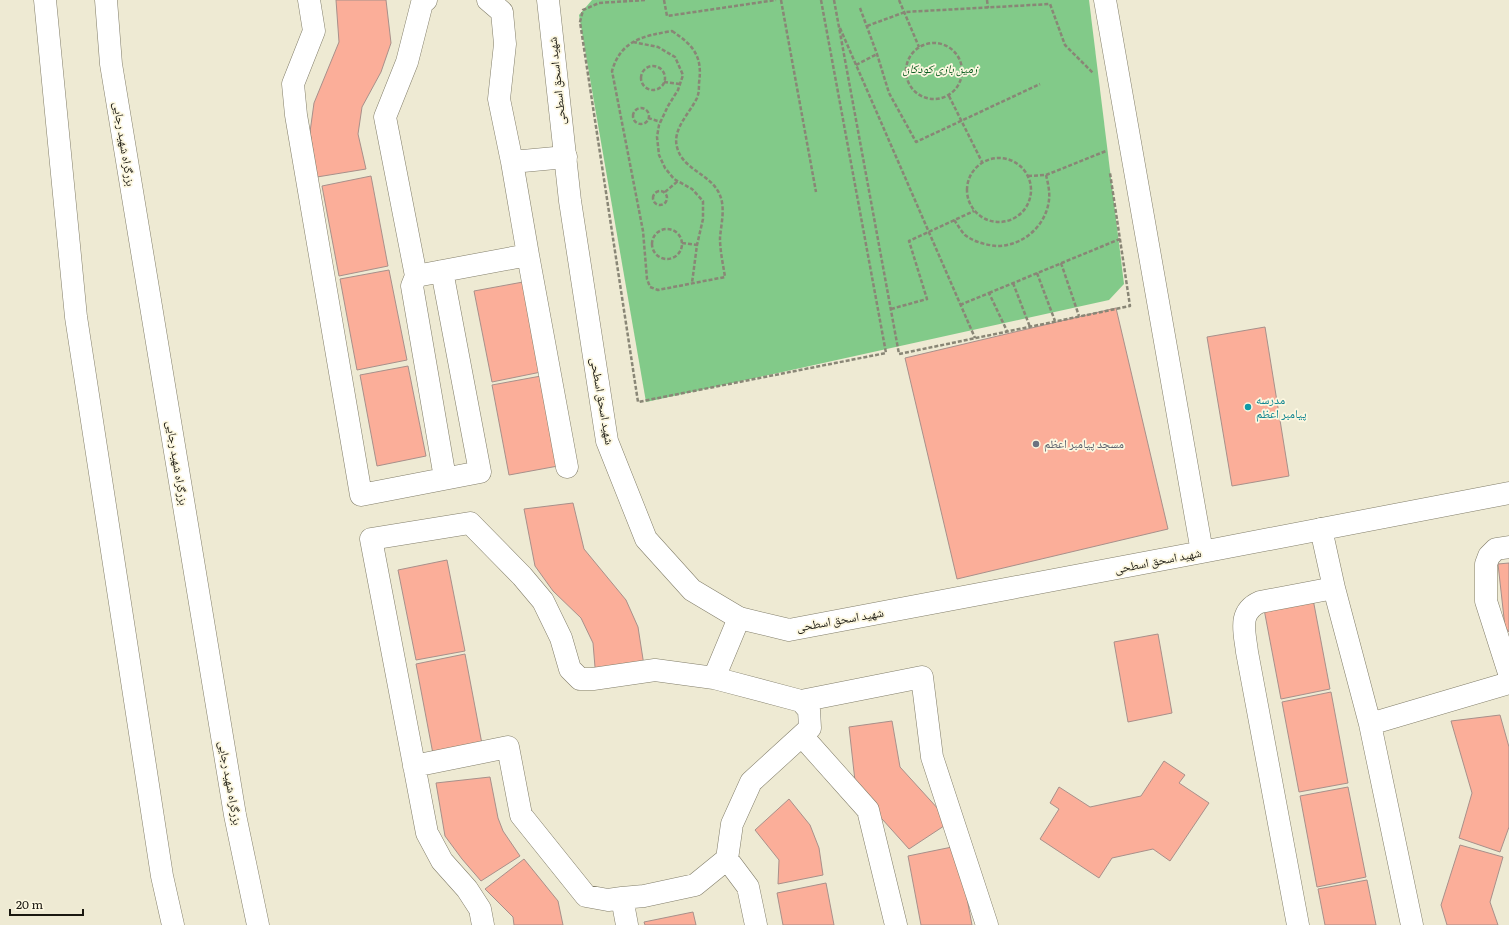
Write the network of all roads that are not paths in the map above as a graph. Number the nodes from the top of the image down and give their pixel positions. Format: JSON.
{"nodes":[{"id":1,"x":45,"y":0,"type":"edge"},
{"id":2,"x":106,"y":0,"type":"edge"},
{"id":3,"x":309,"y":0,"type":"edge"},
{"id":4,"x":488,"y":0,"type":"edge"},
{"id":5,"x":548,"y":0,"type":"edge"},
{"id":6,"x":1105,"y":0,"type":"edge"},
{"id":7,"x":421,"y":1,"type":"edge"},
{"id":8,"x":566,"y":157,"type":"junction"},
{"id":9,"x":512,"y":162,"type":"junction"},
{"id":10,"x":528,"y":255,"type":"junction"},
{"id":11,"x":442,"y":271,"type":"junction"},
{"id":12,"x":416,"y":276,"type":"junction"},
{"id":13,"x":567,"y":467,"type":"dead end"},
{"id":14,"x":446,"y":478,"type":"junction"},
{"id":15,"x":1509,"y":493,"type":"edge"},
{"id":16,"x":1320,"y":529,"type":"junction"},
{"id":17,"x":1509,"y":547,"type":"edge"},
{"id":18,"x":1202,"y":552,"type":"junction"},
{"id":19,"x":1334,"y":588,"type":"junction"},
{"id":20,"x":739,"y":618,"type":"junction"},
{"id":21,"x":1509,"y":673,"type":"edge"},
{"id":22,"x":714,"y":678,"type":"junction"},
{"id":23,"x":1509,"y":683,"type":"edge"},
{"id":24,"x":801,"y":701,"type":"junction"},
{"id":25,"x":1370,"y":724,"type":"junction"},
{"id":26,"x":802,"y":736,"type":"junction"},
{"id":27,"x":414,"y":766,"type":"junction"},
{"id":28,"x":728,"y":859,"type":"junction"},
{"id":29,"x":622,"y":898,"type":"junction"},
{"id":30,"x":173,"y":925,"type":"edge"},
{"id":31,"x":258,"y":925,"type":"edge"},
{"id":32,"x":483,"y":925,"type":"edge"},
{"id":33,"x":627,"y":925,"type":"edge"},
{"id":34,"x":756,"y":925,"type":"edge"},
{"id":35,"x":896,"y":925,"type":"edge"},
{"id":36,"x":987,"y":925,"type":"edge"},
{"id":37,"x":1298,"y":925,"type":"edge"},
{"id":38,"x":1412,"y":925,"type":"edge"}],
"edges":[{"from":1,"to":30,"type":"main road"},
{"from":2,"to":31,"type":"main road","name":"بزرگراه شهید رجایی"},
{"from":3,"to":14,"type":"main road"},
{"from":4,"to":9,"type":"main road"},
{"from":5,"to":8,"type":"main road","name":"شهید اسحق اسطحی"},
{"from":6,"to":18,"type":"main road"},
{"from":7,"to":12,"type":"main road"},
{"from":8,"to":9,"type":"main road"},
{"from":8,"to":20,"type":"main road","name":"شهید اسحق اسطحی"},
{"from":9,"to":10,"type":"main road"},
{"from":10,"to":11,"type":"main road"},
{"from":10,"to":13,"type":"main road"},
{"from":11,"to":12,"type":"main road"},
{"from":11,"to":14,"type":"main road"},
{"from":12,"to":14,"type":"main road"},
{"from":15,"to":16,"type":"main road","name":"شهید اسحق اسطحی"},
{"from":16,"to":18,"type":"main road","name":"شهید اسحق اسطحی"},
{"from":16,"to":19,"type":"main road"},
{"from":17,"to":21,"type":"main road"},
{"from":18,"to":20,"type":"main road","name":"شهید اسحق اسطحی"},
{"from":19,"to":25,"type":"main road"},
{"from":19,"to":37,"type":"main road"},
{"from":20,"to":22,"type":"main road"},
{"from":22,"to":24,"type":"main road"},
{"from":22,"to":27,"type":"main road"},
{"from":23,"to":25,"type":"main road"},
{"from":24,"to":26,"type":"main road"},
{"from":24,"to":36,"type":"main road"},
{"from":25,"to":38,"type":"main road"},
{"from":26,"to":28,"type":"main road"},
{"from":26,"to":35,"type":"main road"},
{"from":27,"to":29,"type":"main road"},
{"from":27,"to":32,"type":"main road"},
{"from":28,"to":29,"type":"main road"},
{"from":28,"to":34,"type":"main road"},
{"from":29,"to":33,"type":"main road"}]}
